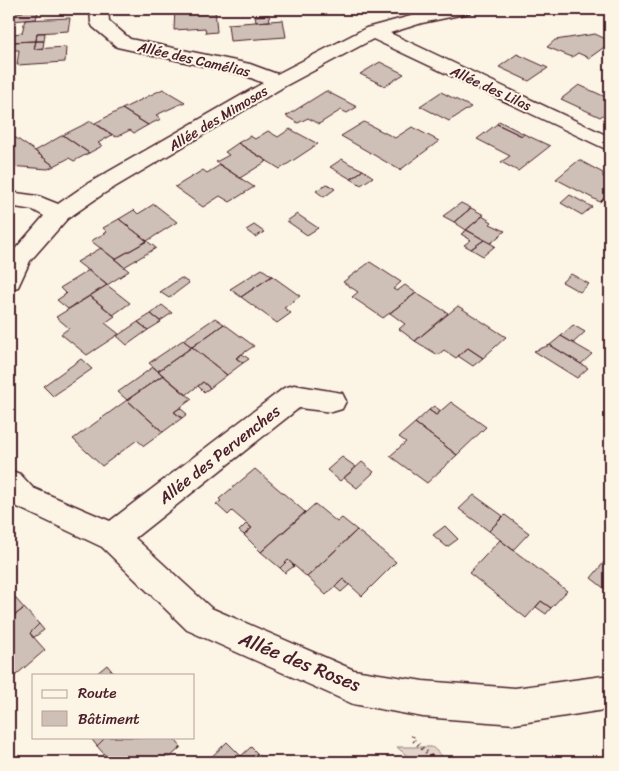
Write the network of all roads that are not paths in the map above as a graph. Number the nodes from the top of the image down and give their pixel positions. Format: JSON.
{"nodes":[{"id":1,"x":99,"y":9,"type":"edge"},
{"id":2,"x":463,"y":9,"type":"edge"},
{"id":3,"x":373,"y":32,"type":"junction"},
{"id":4,"x":278,"y":82,"type":"junction"},
{"id":5,"x":610,"y":145,"type":"edge"},
{"id":6,"x":9,"y":199,"type":"edge"},
{"id":7,"x":58,"y":214,"type":"junction"},
{"id":8,"x":9,"y":281,"type":"edge"},
{"id":9,"x":332,"y":401,"type":"dead end"},
{"id":10,"x":9,"y":483,"type":"edge"},
{"id":11,"x":113,"y":537,"type":"junction"},
{"id":12,"x":610,"y":692,"type":"edge"}],
"edges":[{"from":1,"to":4,"type":"street","name":"Allée des Camélias"},
{"from":2,"to":3,"type":"street","name":"Allée des Mimosas"},
{"from":3,"to":4,"type":"street","name":"Allée des Mimosas"},
{"from":3,"to":5,"type":"street","name":"Allée des Lilas"},
{"from":4,"to":7,"type":"street","name":"Allée des Mimosas"},
{"from":6,"to":7,"type":"street"},
{"from":7,"to":8,"type":"street","name":"Allée des Mimosas"},
{"from":9,"to":11,"type":"street","name":"Allée des Pervenches"},
{"from":10,"to":11,"type":"street"},
{"from":11,"to":12,"type":"street","name":"Allée des Roses"}]}
